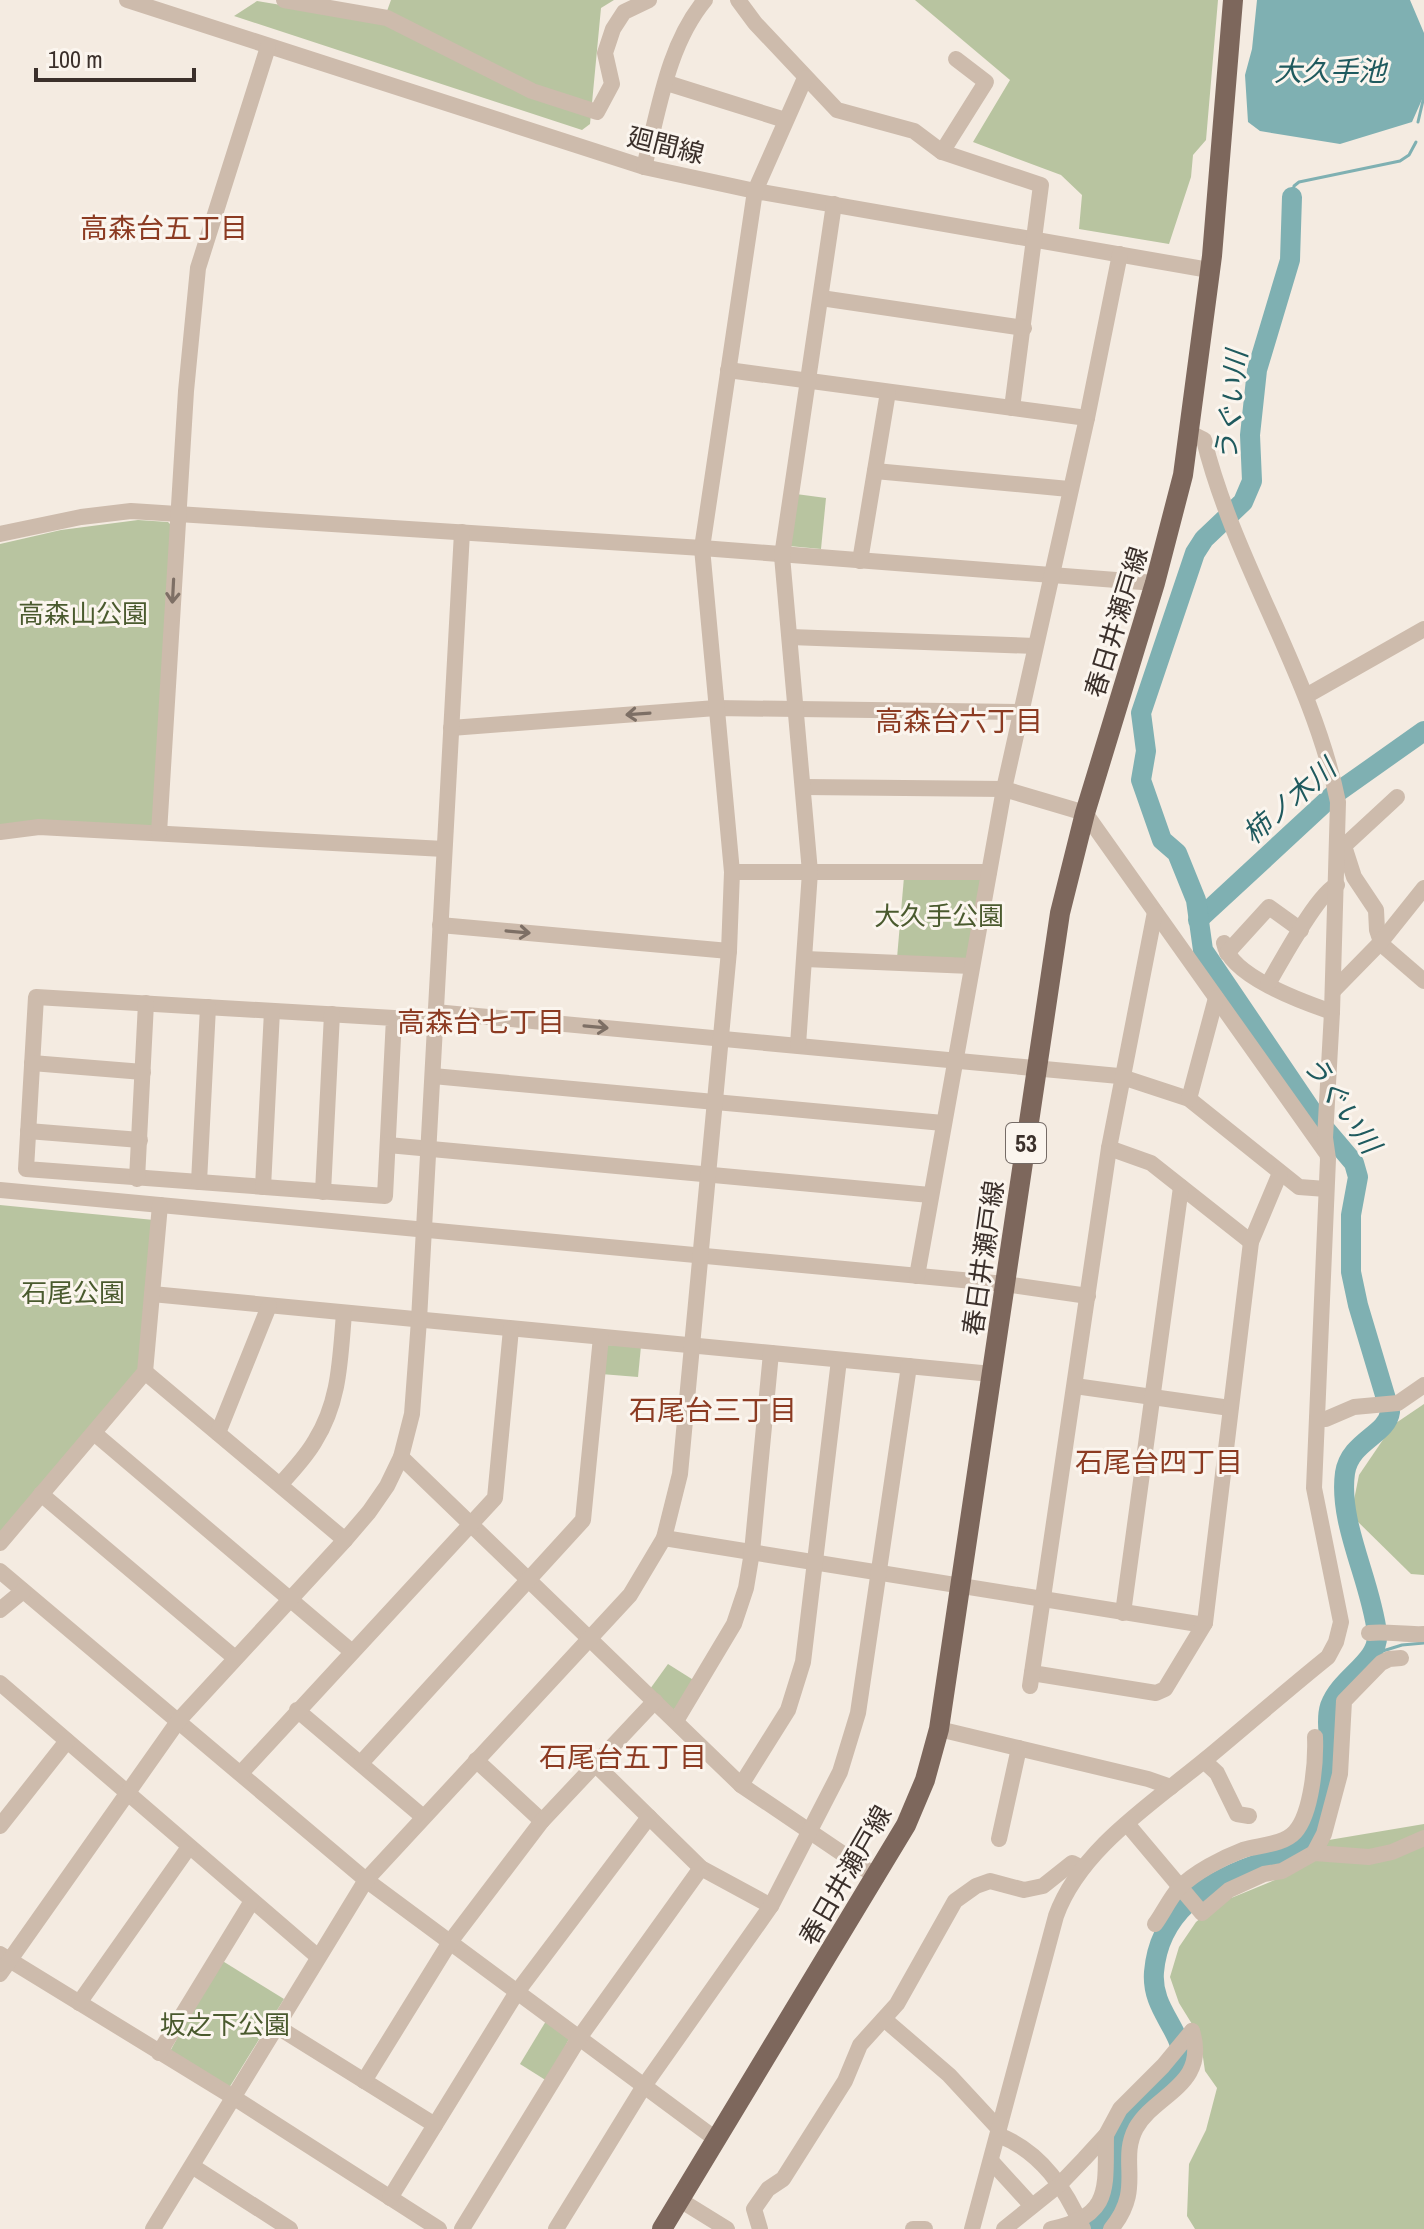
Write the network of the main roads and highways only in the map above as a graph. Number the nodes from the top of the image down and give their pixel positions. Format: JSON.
{"nodes":[{"id":1,"x":1233,"y":0,"type":"edge"},
{"id":2,"x":662,"y":2229,"type":"edge"}],
"edges":[{"from":1,"to":2,"type":"main road","name":"春日井瀬戸線","number":"53"}]}
